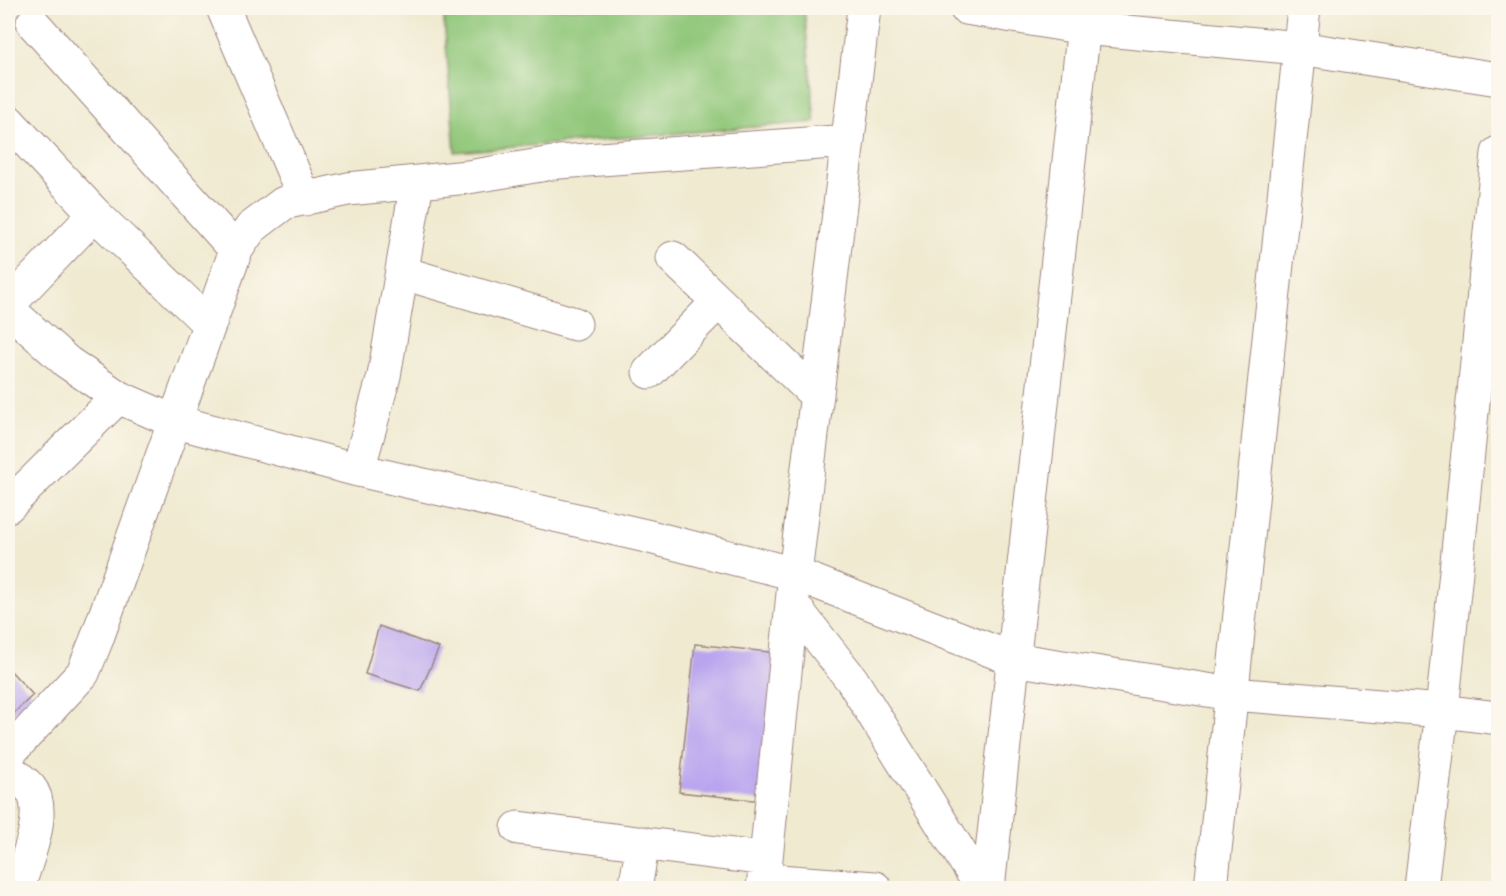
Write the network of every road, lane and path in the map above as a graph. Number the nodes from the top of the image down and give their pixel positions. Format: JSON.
{"nodes":[{"id":1,"x":223,"y":8,"type":"edge"},
{"id":2,"x":864,"y":8,"type":"edge"},
{"id":3,"x":966,"y":8,"type":"edge"},
{"id":4,"x":1304,"y":8,"type":"edge"},
{"id":5,"x":1085,"y":18,"type":"edge"},
{"id":6,"x":33,"y":23,"type":"dead end"},
{"id":7,"x":1300,"y":48,"type":"junction"},
{"id":8,"x":1498,"y":79,"type":"edge"},
{"id":9,"x":8,"y":121,"type":"edge"},
{"id":10,"x":848,"y":141,"type":"junction"},
{"id":11,"x":1498,"y":153,"type":"edge"},
{"id":12,"x":417,"y":182,"type":"junction"},
{"id":13,"x":305,"y":199,"type":"junction"},
{"id":14,"x":95,"y":214,"type":"junction"},
{"id":15,"x":236,"y":250,"type":"junction"},
{"id":16,"x":673,"y":258,"type":"dead end"},
{"id":17,"x":403,"y":273,"type":"junction"},
{"id":18,"x":718,"y":302,"type":"junction"},
{"id":19,"x":8,"y":307,"type":"edge"},
{"id":20,"x":208,"y":323,"type":"junction"},
{"id":21,"x":576,"y":324,"type":"dead end"},
{"id":22,"x":649,"y":372,"type":"dead end"},
{"id":23,"x":817,"y":396,"type":"junction"},
{"id":24,"x":118,"y":397,"type":"junction"},
{"id":25,"x":173,"y":422,"type":"junction"},
{"id":26,"x":358,"y":470,"type":"junction"},
{"id":27,"x":12,"y":493,"type":"edge"},
{"id":28,"x":793,"y":590,"type":"junction"},
{"id":29,"x":1013,"y":659,"type":"junction"},
{"id":30,"x":1232,"y":694,"type":"junction"},
{"id":31,"x":1442,"y":711,"type":"junction"},
{"id":32,"x":1498,"y":718,"type":"edge"},
{"id":33,"x":8,"y":754,"type":"edge"},
{"id":34,"x":8,"y":769,"type":"edge"},
{"id":35,"x":518,"y":828,"type":"dead end"},
{"id":36,"x":643,"y":843,"type":"junction"},
{"id":37,"x":764,"y":876,"type":"edge"},
{"id":38,"x":18,"y":888,"type":"edge"},
{"id":39,"x":635,"y":888,"type":"edge"},
{"id":40,"x":875,"y":888,"type":"edge"},
{"id":41,"x":982,"y":888,"type":"edge"},
{"id":42,"x":988,"y":888,"type":"edge"},
{"id":43,"x":1211,"y":888,"type":"edge"},
{"id":44,"x":1421,"y":888,"type":"edge"}],
"edges":[{"from":1,"to":13,"type":"street"},
{"from":2,"to":10,"type":"street"},
{"from":3,"to":5,"type":"street"},
{"from":4,"to":7,"type":"street"},
{"from":5,"to":7,"type":"street"},
{"from":5,"to":29,"type":"street"},
{"from":6,"to":15,"type":"street"},
{"from":7,"to":8,"type":"street"},
{"from":7,"to":30,"type":"street"},
{"from":9,"to":14,"type":"street"},
{"from":10,"to":12,"type":"street"},
{"from":10,"to":23,"type":"street"},
{"from":11,"to":31,"type":"street"},
{"from":12,"to":13,"type":"street"},
{"from":12,"to":17,"type":"street"},
{"from":13,"to":15,"type":"street"},
{"from":14,"to":19,"type":"street"},
{"from":14,"to":20,"type":"street"},
{"from":15,"to":20,"type":"street"},
{"from":16,"to":18,"type":"street"},
{"from":17,"to":21,"type":"street"},
{"from":17,"to":26,"type":"street"},
{"from":18,"to":22,"type":"street"},
{"from":18,"to":23,"type":"street"},
{"from":19,"to":24,"type":"street"},
{"from":20,"to":25,"type":"street"},
{"from":23,"to":28,"type":"street"},
{"from":24,"to":25,"type":"street"},
{"from":24,"to":27,"type":"street"},
{"from":25,"to":26,"type":"street"},
{"from":25,"to":33,"type":"street"},
{"from":26,"to":28,"type":"street"},
{"from":28,"to":29,"type":"street"},
{"from":28,"to":37,"type":"street"},
{"from":28,"to":41,"type":"street"},
{"from":29,"to":30,"type":"street"},
{"from":29,"to":42,"type":"street"},
{"from":30,"to":31,"type":"street"},
{"from":30,"to":43,"type":"street"},
{"from":31,"to":32,"type":"street"},
{"from":31,"to":44,"type":"street"},
{"from":34,"to":38,"type":"street"},
{"from":35,"to":36,"type":"street"},
{"from":36,"to":37,"type":"street"},
{"from":36,"to":39,"type":"street"},
{"from":37,"to":40,"type":"street"}]}
